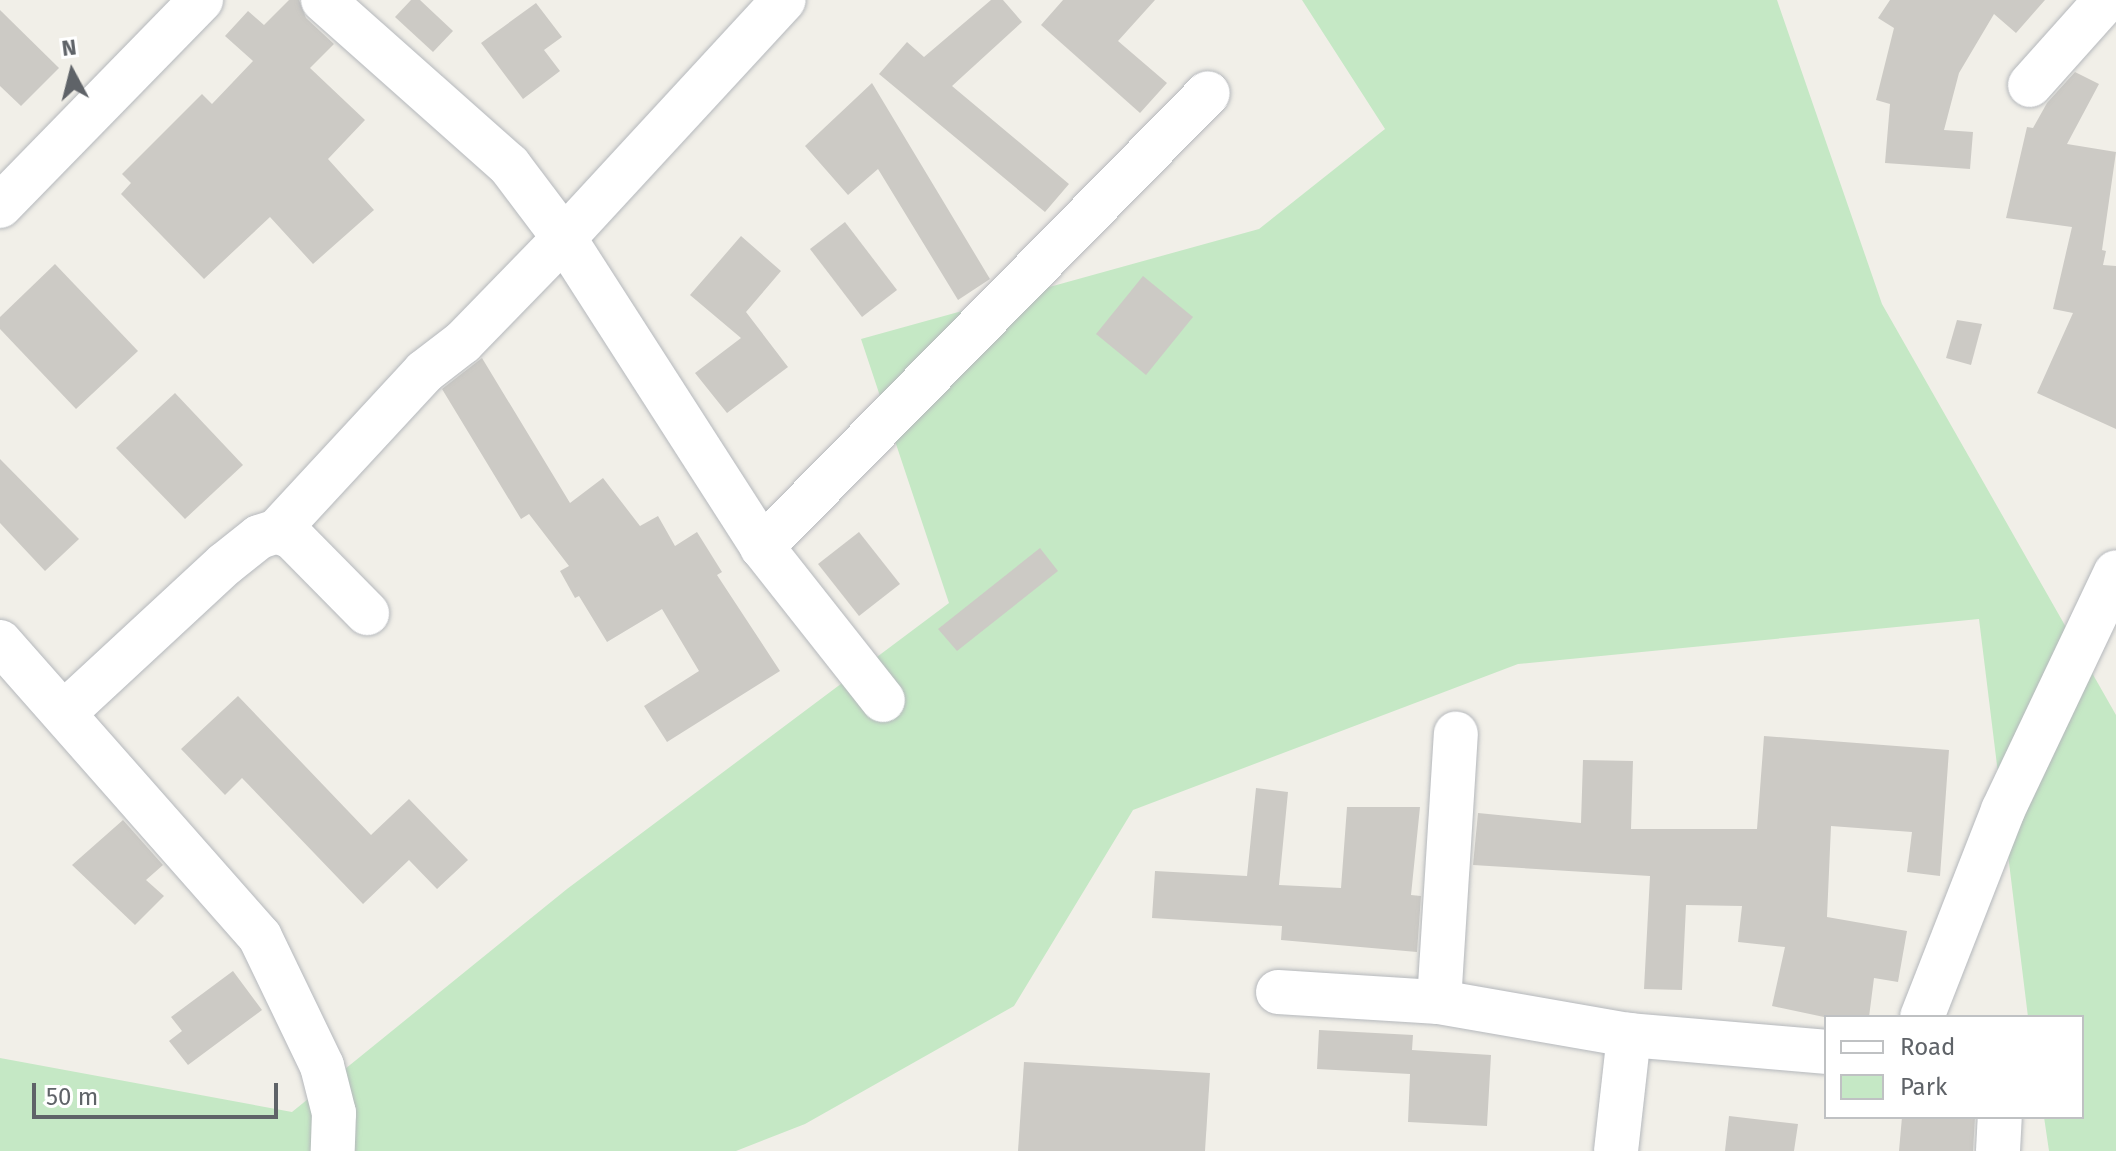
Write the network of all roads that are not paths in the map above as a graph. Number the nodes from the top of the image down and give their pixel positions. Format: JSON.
{"nodes":[{"id":1,"x":201,"y":0,"type":"edge"},
{"id":2,"x":323,"y":0,"type":"edge"},
{"id":3,"x":784,"y":0,"type":"edge"},
{"id":4,"x":2106,"y":0,"type":"edge"},
{"id":5,"x":2030,"y":85,"type":"dead end"},
{"id":6,"x":1208,"y":93,"type":"dead end"},
{"id":7,"x":0,"y":206,"type":"edge"},
{"id":8,"x":564,"y":238,"type":"junction"},
{"id":9,"x":277,"y":531,"type":"junction"},
{"id":10,"x":762,"y":547,"type":"junction"},
{"id":11,"x":2116,"y":572,"type":"edge"},
{"id":12,"x":367,"y":613,"type":"dead end"},
{"id":13,"x":0,"y":642,"type":"edge"},
{"id":14,"x":883,"y":700,"type":"dead end"},
{"id":15,"x":65,"y":712,"type":"junction"},
{"id":16,"x":1456,"y":734,"type":"dead end"},
{"id":17,"x":1278,"y":992,"type":"dead end"},
{"id":18,"x":1439,"y":1002,"type":"junction"},
{"id":19,"x":1923,"y":1015,"type":"edge"},
{"id":20,"x":1629,"y":1035,"type":"junction"},
{"id":21,"x":1824,"y":1052,"type":"edge"},
{"id":22,"x":2000,"y":1119,"type":"edge"},
{"id":23,"x":333,"y":1151,"type":"edge"},
{"id":24,"x":1616,"y":1151,"type":"edge"},
{"id":25,"x":1998,"y":1151,"type":"edge"}],
"edges":[{"from":1,"to":7,"type":"street"},
{"from":2,"to":8,"type":"street"},
{"from":3,"to":8,"type":"street"},
{"from":4,"to":5,"type":"street"},
{"from":6,"to":10,"type":"street"},
{"from":8,"to":9,"type":"street"},
{"from":8,"to":10,"type":"street"},
{"from":9,"to":12,"type":"street"},
{"from":9,"to":15,"type":"street"},
{"from":10,"to":14,"type":"street"},
{"from":11,"to":19,"type":"street"},
{"from":13,"to":15,"type":"street"},
{"from":15,"to":23,"type":"street"},
{"from":16,"to":18,"type":"street"},
{"from":17,"to":18,"type":"street"},
{"from":18,"to":20,"type":"street"},
{"from":20,"to":21,"type":"street"},
{"from":20,"to":24,"type":"street"},
{"from":22,"to":25,"type":"street"}]}
